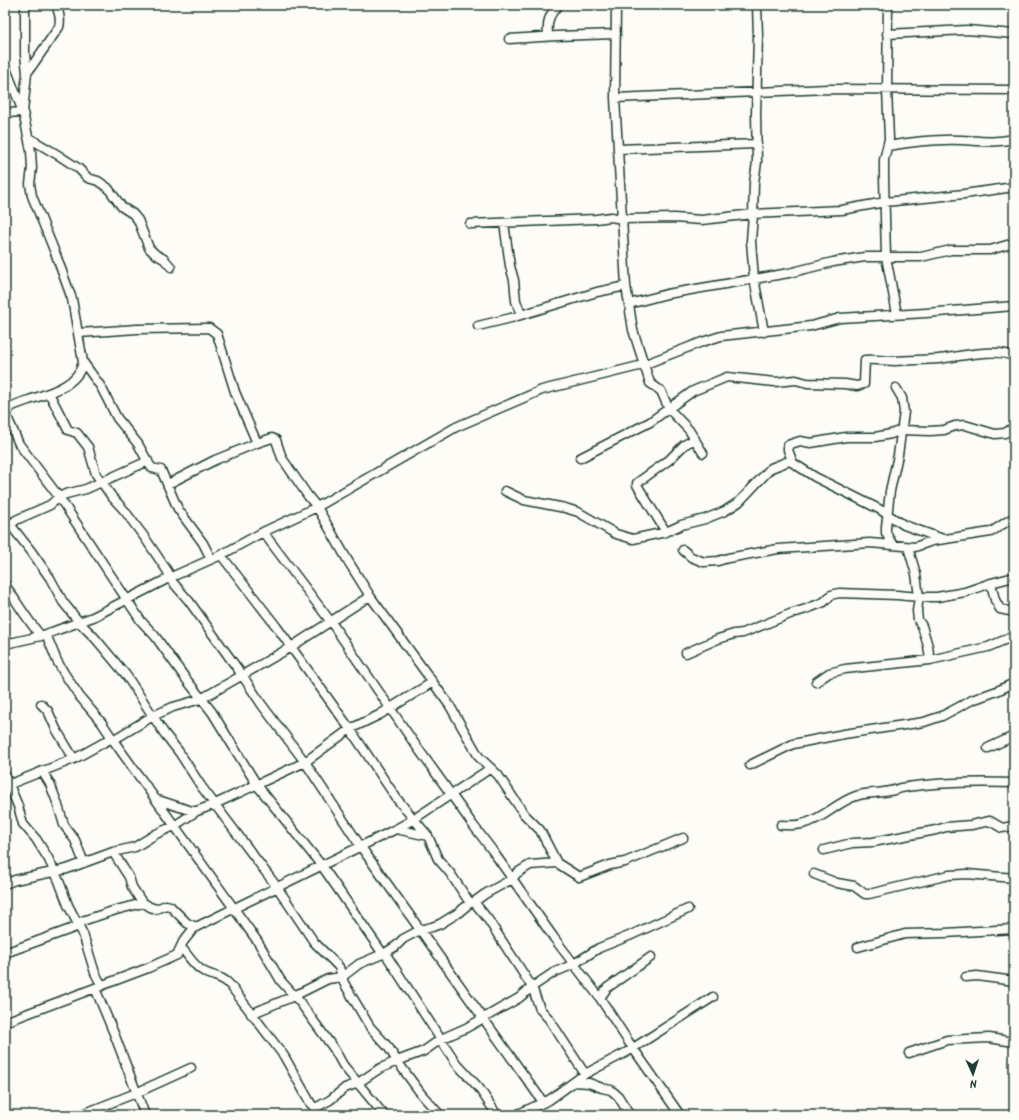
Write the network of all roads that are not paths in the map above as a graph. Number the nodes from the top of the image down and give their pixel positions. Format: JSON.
{"nodes":[{"id":1,"x":26,"y":5,"type":"edge"},
{"id":2,"x":56,"y":5,"type":"edge"},
{"id":3,"x":559,"y":5,"type":"edge"},
{"id":4,"x":616,"y":5,"type":"edge"},
{"id":5,"x":757,"y":5,"type":"edge"},
{"id":6,"x":888,"y":5,"type":"edge"},
{"id":7,"x":616,"y":34,"type":"junction"},
{"id":8,"x":887,"y":34,"type":"junction"},
{"id":9,"x":1014,"y":34,"type":"edge"},
{"id":10,"x":548,"y":36,"type":"junction"},
{"id":11,"x":509,"y":39,"type":"dead end"},
{"id":12,"x":5,"y":66,"type":"edge"},
{"id":13,"x":27,"y":74,"type":"junction"},
{"id":14,"x":887,"y":89,"type":"junction"},
{"id":15,"x":1014,"y":90,"type":"edge"},
{"id":16,"x":757,"y":92,"type":"junction"},
{"id":17,"x":615,"y":98,"type":"junction"},
{"id":18,"x":22,"y":112,"type":"junction"},
{"id":19,"x":5,"y":113,"type":"edge"},
{"id":20,"x":29,"y":138,"type":"junction"},
{"id":21,"x":1014,"y":139,"type":"edge"},
{"id":22,"x":757,"y":144,"type":"junction"},
{"id":23,"x":888,"y":146,"type":"junction"},
{"id":24,"x":618,"y":149,"type":"junction"},
{"id":25,"x":1014,"y":187,"type":"edge"},
{"id":26,"x":885,"y":202,"type":"junction"},
{"id":27,"x":754,"y":214,"type":"junction"},
{"id":28,"x":622,"y":219,"type":"junction"},
{"id":29,"x":504,"y":223,"type":"junction"},
{"id":30,"x":470,"y":224,"type":"dead end"},
{"id":31,"x":1014,"y":243,"type":"edge"},
{"id":32,"x":886,"y":257,"type":"junction"},
{"id":33,"x":171,"y":267,"type":"dead end"},
{"id":34,"x":754,"y":278,"type":"junction"},
{"id":35,"x":626,"y":286,"type":"junction"},
{"id":36,"x":629,"y":304,"type":"junction"},
{"id":37,"x":1014,"y":306,"type":"edge"},
{"id":38,"x":521,"y":314,"type":"junction"},
{"id":39,"x":897,"y":314,"type":"junction"},
{"id":40,"x":478,"y":326,"type":"dead end"},
{"id":41,"x":764,"y":332,"type":"junction"},
{"id":42,"x":79,"y":334,"type":"junction"},
{"id":43,"x":1014,"y":357,"type":"edge"},
{"id":44,"x":83,"y":362,"type":"junction"},
{"id":45,"x":643,"y":364,"type":"junction"},
{"id":46,"x":896,"y":388,"type":"dead end"},
{"id":47,"x":49,"y":393,"type":"junction"},
{"id":48,"x":7,"y":408,"type":"edge"},
{"id":49,"x":669,"y":409,"type":"junction"},
{"id":50,"x":1014,"y":427,"type":"edge"},
{"id":51,"x":901,"y":430,"type":"junction"},
{"id":52,"x":695,"y":439,"type":"junction"},
{"id":53,"x":257,"y":443,"type":"junction"},
{"id":54,"x":703,"y":452,"type":"dead end"},
{"id":55,"x":580,"y":458,"type":"dead end"},
{"id":56,"x":148,"y":461,"type":"junction"},
{"id":57,"x":793,"y":463,"type":"junction"},
{"id":58,"x":102,"y":482,"type":"junction"},
{"id":59,"x":168,"y":484,"type":"junction"},
{"id":60,"x":505,"y":491,"type":"dead end"},
{"id":61,"x":59,"y":497,"type":"junction"},
{"id":62,"x":317,"y":507,"type":"junction"},
{"id":63,"x":888,"y":515,"type":"junction"},
{"id":64,"x":1014,"y":517,"type":"edge"},
{"id":65,"x":5,"y":518,"type":"edge"},
{"id":66,"x":8,"y":526,"type":"edge"},
{"id":67,"x":263,"y":532,"type":"junction"},
{"id":68,"x":666,"y":532,"type":"junction"},
{"id":69,"x":944,"y":539,"type":"junction"},
{"id":70,"x":892,"y":544,"type":"junction"},
{"id":71,"x":908,"y":547,"type":"junction"},
{"id":72,"x":683,"y":550,"type":"dead end"},
{"id":73,"x":221,"y":555,"type":"junction"},
{"id":74,"x":211,"y":559,"type":"junction"},
{"id":75,"x":1014,"y":577,"type":"edge"},
{"id":76,"x":169,"y":578,"type":"junction"},
{"id":77,"x":991,"y":582,"type":"junction"},
{"id":78,"x":5,"y":585,"type":"edge"},
{"id":79,"x":370,"y":596,"type":"junction"},
{"id":80,"x":919,"y":597,"type":"junction"},
{"id":81,"x":128,"y":600,"type":"junction"},
{"id":82,"x":1014,"y":612,"type":"edge"},
{"id":83,"x":79,"y":622,"type":"junction"},
{"id":84,"x":331,"y":622,"type":"junction"},
{"id":85,"x":44,"y":635,"type":"junction"},
{"id":86,"x":1014,"y":636,"type":"edge"},
{"id":87,"x":5,"y":644,"type":"edge"},
{"id":88,"x":291,"y":647,"type":"junction"},
{"id":89,"x":686,"y":653,"type":"dead end"},
{"id":90,"x":930,"y":660,"type":"junction"},
{"id":91,"x":242,"y":675,"type":"junction"},
{"id":92,"x":432,"y":682,"type":"junction"},
{"id":93,"x":816,"y":682,"type":"dead end"},
{"id":94,"x":1014,"y":683,"type":"edge"},
{"id":95,"x":201,"y":699,"type":"junction"},
{"id":96,"x":41,"y":704,"type":"dead end"},
{"id":97,"x":390,"y":708,"type":"junction"},
{"id":98,"x":153,"y":716,"type":"junction"},
{"id":99,"x":350,"y":729,"type":"junction"},
{"id":100,"x":1014,"y":736,"type":"edge"},
{"id":101,"x":112,"y":739,"type":"junction"},
{"id":102,"x":988,"y":748,"type":"dead end"},
{"id":103,"x":74,"y":759,"type":"junction"},
{"id":104,"x":305,"y":762,"type":"junction"},
{"id":105,"x":750,"y":765,"type":"dead end"},
{"id":106,"x":490,"y":768,"type":"junction"},
{"id":107,"x":42,"y":771,"type":"junction"},
{"id":108,"x":5,"y":775,"type":"edge"},
{"id":109,"x":1014,"y":783,"type":"edge"},
{"id":110,"x":7,"y":785,"type":"edge"},
{"id":111,"x":257,"y":785,"type":"junction"},
{"id":112,"x":451,"y":794,"type":"junction"},
{"id":113,"x":155,"y":799,"type":"junction"},
{"id":114,"x":215,"y":804,"type":"junction"},
{"id":115,"x":197,"y":811,"type":"junction"},
{"id":116,"x":414,"y":820,"type":"junction"},
{"id":117,"x":781,"y":825,"type":"dead end"},
{"id":118,"x":174,"y":826,"type":"junction"},
{"id":119,"x":1014,"y":826,"type":"edge"},
{"id":120,"x":396,"y":829,"type":"junction"},
{"id":121,"x":428,"y":836,"type":"junction"},
{"id":122,"x":683,"y":838,"type":"dead end"},
{"id":123,"x":361,"y":847,"type":"junction"},
{"id":124,"x":824,"y":850,"type":"dead end"},
{"id":125,"x":113,"y":852,"type":"junction"},
{"id":126,"x":84,"y":863,"type":"junction"},
{"id":127,"x":558,"y":863,"type":"junction"},
{"id":128,"x":322,"y":866,"type":"junction"},
{"id":129,"x":55,"y":871,"type":"junction"},
{"id":130,"x":814,"y":874,"type":"dead end"},
{"id":131,"x":1014,"y":878,"type":"edge"},
{"id":132,"x":512,"y":879,"type":"junction"},
{"id":133,"x":5,"y":884,"type":"edge"},
{"id":134,"x":278,"y":887,"type":"junction"},
{"id":135,"x":143,"y":903,"type":"junction"},
{"id":136,"x":472,"y":903,"type":"junction"},
{"id":137,"x":234,"y":909,"type":"junction"},
{"id":138,"x":688,"y":909,"type":"dead end"},
{"id":139,"x":79,"y":926,"type":"junction"},
{"id":140,"x":196,"y":928,"type":"junction"},
{"id":141,"x":1014,"y":929,"type":"edge"},
{"id":142,"x":420,"y":930,"type":"junction"},
{"id":143,"x":181,"y":947,"type":"junction"},
{"id":144,"x":858,"y":947,"type":"dead end"},
{"id":145,"x":5,"y":953,"type":"edge"},
{"id":146,"x":384,"y":954,"type":"junction"},
{"id":147,"x":651,"y":956,"type":"dead end"},
{"id":148,"x":574,"y":964,"type":"junction"},
{"id":149,"x":342,"y":977,"type":"junction"},
{"id":150,"x":966,"y":977,"type":"dead end"},
{"id":151,"x":1014,"y":981,"type":"edge"},
{"id":152,"x":98,"y":987,"type":"junction"},
{"id":153,"x":532,"y":987,"type":"junction"},
{"id":154,"x":294,"y":996,"type":"junction"},
{"id":155,"x":713,"y":997,"type":"dead end"},
{"id":156,"x":600,"y":998,"type":"junction"},
{"id":157,"x":251,"y":1014,"type":"junction"},
{"id":158,"x":483,"y":1018,"type":"junction"},
{"id":159,"x":5,"y":1022,"type":"edge"},
{"id":160,"x":441,"y":1039,"type":"junction"},
{"id":161,"x":1014,"y":1042,"type":"edge"},
{"id":162,"x":634,"y":1048,"type":"junction"},
{"id":163,"x":909,"y":1053,"type":"dead end"},
{"id":164,"x":397,"y":1061,"type":"junction"},
{"id":165,"x":191,"y":1068,"type":"dead end"},
{"id":166,"x":586,"y":1074,"type":"junction"},
{"id":167,"x":574,"y":1082,"type":"junction"},
{"id":168,"x":358,"y":1083,"type":"junction"},
{"id":169,"x":136,"y":1093,"type":"junction"},
{"id":170,"x":543,"y":1102,"type":"junction"},
{"id":171,"x":80,"y":1115,"type":"edge"},
{"id":172,"x":145,"y":1115,"type":"edge"},
{"id":173,"x":384,"y":1115,"type":"edge"},
{"id":174,"x":440,"y":1115,"type":"edge"},
{"id":175,"x":497,"y":1115,"type":"edge"},
{"id":176,"x":516,"y":1115,"type":"edge"},
{"id":177,"x":630,"y":1115,"type":"edge"},
{"id":178,"x":680,"y":1115,"type":"edge"}],
"edges":[{"from":1,"to":13,"type":"street"},
{"from":2,"to":13,"type":"street"},
{"from":3,"to":10,"type":"street"},
{"from":4,"to":7,"type":"street"},
{"from":5,"to":16,"type":"street"},
{"from":6,"to":8,"type":"street"},
{"from":7,"to":10,"type":"street"},
{"from":7,"to":17,"type":"street"},
{"from":8,"to":9,"type":"street"},
{"from":8,"to":14,"type":"street"},
{"from":10,"to":11,"type":"street"},
{"from":12,"to":18,"type":"street"},
{"from":13,"to":18,"type":"street"},
{"from":14,"to":15,"type":"street"},
{"from":14,"to":16,"type":"street"},
{"from":14,"to":23,"type":"street"},
{"from":16,"to":17,"type":"street"},
{"from":16,"to":22,"type":"street"},
{"from":17,"to":24,"type":"street"},
{"from":18,"to":19,"type":"street"},
{"from":18,"to":20,"type":"street"},
{"from":20,"to":33,"type":"street"},
{"from":20,"to":42,"type":"street"},
{"from":21,"to":23,"type":"street"},
{"from":22,"to":24,"type":"street"},
{"from":22,"to":27,"type":"street"},
{"from":23,"to":26,"type":"street"},
{"from":24,"to":28,"type":"street"},
{"from":25,"to":26,"type":"street"},
{"from":26,"to":27,"type":"street"},
{"from":26,"to":32,"type":"street"},
{"from":27,"to":28,"type":"street"},
{"from":27,"to":34,"type":"street"},
{"from":28,"to":29,"type":"street"},
{"from":28,"to":35,"type":"street"},
{"from":29,"to":30,"type":"street"},
{"from":29,"to":38,"type":"street"},
{"from":31,"to":32,"type":"street"},
{"from":32,"to":34,"type":"street"},
{"from":32,"to":39,"type":"street"},
{"from":34,"to":36,"type":"street"},
{"from":34,"to":41,"type":"street"},
{"from":35,"to":36,"type":"street"},
{"from":35,"to":38,"type":"street"},
{"from":36,"to":45,"type":"street"},
{"from":37,"to":39,"type":"street"},
{"from":38,"to":40,"type":"street"},
{"from":39,"to":41,"type":"street"},
{"from":41,"to":45,"type":"street"},
{"from":42,"to":44,"type":"street"},
{"from":42,"to":53,"type":"street"},
{"from":43,"to":49,"type":"street"},
{"from":44,"to":47,"type":"street"},
{"from":44,"to":56,"type":"street"},
{"from":45,"to":49,"type":"street"},
{"from":45,"to":62,"type":"street"},
{"from":46,"to":51,"type":"street"},
{"from":47,"to":48,"type":"street"},
{"from":47,"to":58,"type":"street"},
{"from":48,"to":61,"type":"street"},
{"from":49,"to":52,"type":"street"},
{"from":49,"to":55,"type":"street"},
{"from":50,"to":51,"type":"street"},
{"from":51,"to":57,"type":"street"},
{"from":51,"to":63,"type":"street"},
{"from":52,"to":54,"type":"street"},
{"from":52,"to":68,"type":"street"},
{"from":53,"to":59,"type":"street"},
{"from":53,"to":62,"type":"street"},
{"from":56,"to":58,"type":"street"},
{"from":56,"to":59,"type":"street"},
{"from":57,"to":63,"type":"street"},
{"from":57,"to":68,"type":"street"},
{"from":58,"to":61,"type":"street"},
{"from":58,"to":76,"type":"street"},
{"from":59,"to":74,"type":"street"},
{"from":60,"to":68,"type":"street"},
{"from":61,"to":66,"type":"street"},
{"from":61,"to":81,"type":"street"},
{"from":62,"to":67,"type":"street"},
{"from":62,"to":79,"type":"street"},
{"from":63,"to":69,"type":"street"},
{"from":63,"to":70,"type":"street"},
{"from":64,"to":69,"type":"street"},
{"from":65,"to":66,"type":"street"},
{"from":66,"to":83,"type":"street"},
{"from":67,"to":73,"type":"street"},
{"from":67,"to":84,"type":"street"},
{"from":69,"to":71,"type":"street"},
{"from":70,"to":71,"type":"street"},
{"from":70,"to":72,"type":"street"},
{"from":71,"to":80,"type":"street"},
{"from":73,"to":74,"type":"street"},
{"from":73,"to":88,"type":"street"},
{"from":74,"to":76,"type":"street"},
{"from":75,"to":77,"type":"street"},
{"from":76,"to":81,"type":"street"},
{"from":76,"to":91,"type":"street"},
{"from":77,"to":80,"type":"street"},
{"from":77,"to":82,"type":"street"},
{"from":78,"to":85,"type":"street"},
{"from":79,"to":84,"type":"street"},
{"from":79,"to":92,"type":"street"},
{"from":80,"to":89,"type":"street"},
{"from":80,"to":90,"type":"street"},
{"from":81,"to":83,"type":"street"},
{"from":81,"to":95,"type":"street"},
{"from":83,"to":85,"type":"street"},
{"from":83,"to":98,"type":"street"},
{"from":84,"to":88,"type":"street"},
{"from":84,"to":97,"type":"street"},
{"from":85,"to":87,"type":"street"},
{"from":85,"to":101,"type":"street"},
{"from":86,"to":90,"type":"street"},
{"from":88,"to":91,"type":"street"},
{"from":88,"to":99,"type":"street"},
{"from":90,"to":93,"type":"street"},
{"from":91,"to":95,"type":"street"},
{"from":91,"to":104,"type":"street"},
{"from":92,"to":97,"type":"street"},
{"from":92,"to":106,"type":"street"},
{"from":94,"to":105,"type":"street"},
{"from":95,"to":98,"type":"street"},
{"from":95,"to":111,"type":"street"},
{"from":96,"to":103,"type":"street"},
{"from":97,"to":99,"type":"street"},
{"from":97,"to":112,"type":"street"},
{"from":98,"to":101,"type":"street"},
{"from":98,"to":114,"type":"street"},
{"from":99,"to":104,"type":"street"},
{"from":99,"to":116,"type":"street"},
{"from":100,"to":102,"type":"street"},
{"from":101,"to":103,"type":"street"},
{"from":101,"to":113,"type":"street"},
{"from":103,"to":107,"type":"street"},
{"from":104,"to":111,"type":"street"},
{"from":104,"to":123,"type":"street"},
{"from":106,"to":112,"type":"street"},
{"from":106,"to":127,"type":"street"},
{"from":107,"to":110,"type":"street"},
{"from":107,"to":126,"type":"street"},
{"from":108,"to":110,"type":"street"},
{"from":109,"to":117,"type":"street"},
{"from":110,"to":129,"type":"street"},
{"from":111,"to":114,"type":"street"},
{"from":111,"to":128,"type":"street"},
{"from":112,"to":116,"type":"street"},
{"from":112,"to":132,"type":"street"},
{"from":113,"to":115,"type":"street"},
{"from":113,"to":118,"type":"street"},
{"from":114,"to":115,"type":"street"},
{"from":114,"to":134,"type":"street"},
{"from":115,"to":118,"type":"street"},
{"from":116,"to":120,"type":"street"},
{"from":116,"to":121,"type":"street"},
{"from":118,"to":125,"type":"street"},
{"from":118,"to":137,"type":"street"},
{"from":119,"to":124,"type":"street"},
{"from":120,"to":121,"type":"street"},
{"from":120,"to":123,"type":"street"},
{"from":121,"to":136,"type":"street"},
{"from":122,"to":127,"type":"street"},
{"from":123,"to":128,"type":"street"},
{"from":123,"to":142,"type":"street"},
{"from":125,"to":126,"type":"street"},
{"from":125,"to":135,"type":"street"},
{"from":126,"to":129,"type":"street"},
{"from":127,"to":132,"type":"street"},
{"from":128,"to":134,"type":"street"},
{"from":128,"to":146,"type":"street"},
{"from":129,"to":133,"type":"street"},
{"from":129,"to":139,"type":"street"},
{"from":130,"to":131,"type":"street"},
{"from":132,"to":136,"type":"street"},
{"from":132,"to":148,"type":"street"},
{"from":134,"to":137,"type":"street"},
{"from":134,"to":149,"type":"street"},
{"from":135,"to":139,"type":"street"},
{"from":135,"to":140,"type":"street"},
{"from":136,"to":142,"type":"street"},
{"from":136,"to":153,"type":"street"},
{"from":137,"to":140,"type":"street"},
{"from":137,"to":154,"type":"street"},
{"from":138,"to":148,"type":"street"},
{"from":139,"to":145,"type":"street"},
{"from":139,"to":152,"type":"street"},
{"from":140,"to":143,"type":"street"},
{"from":141,"to":144,"type":"street"},
{"from":142,"to":146,"type":"street"},
{"from":142,"to":158,"type":"street"},
{"from":143,"to":152,"type":"street"},
{"from":143,"to":157,"type":"street"},
{"from":146,"to":149,"type":"street"},
{"from":146,"to":160,"type":"street"},
{"from":147,"to":156,"type":"street"},
{"from":148,"to":153,"type":"street"},
{"from":148,"to":156,"type":"street"},
{"from":149,"to":154,"type":"street"},
{"from":149,"to":164,"type":"street"},
{"from":150,"to":151,"type":"street"},
{"from":152,"to":159,"type":"street"},
{"from":152,"to":169,"type":"street"},
{"from":153,"to":158,"type":"street"},
{"from":153,"to":166,"type":"street"},
{"from":154,"to":157,"type":"street"},
{"from":154,"to":168,"type":"street"},
{"from":155,"to":162,"type":"street"},
{"from":156,"to":162,"type":"street"},
{"from":157,"to":168,"type":"street"},
{"from":158,"to":160,"type":"street"},
{"from":158,"to":170,"type":"street"},
{"from":160,"to":164,"type":"street"},
{"from":160,"to":175,"type":"street"},
{"from":161,"to":163,"type":"street"},
{"from":162,"to":166,"type":"street"},
{"from":162,"to":178,"type":"street"},
{"from":164,"to":168,"type":"street"},
{"from":164,"to":174,"type":"street"},
{"from":165,"to":169,"type":"street"},
{"from":166,"to":167,"type":"street"},
{"from":167,"to":170,"type":"street"},
{"from":167,"to":177,"type":"street"},
{"from":168,"to":173,"type":"street"},
{"from":169,"to":171,"type":"street"},
{"from":169,"to":172,"type":"street"},
{"from":170,"to":176,"type":"street"}]}
